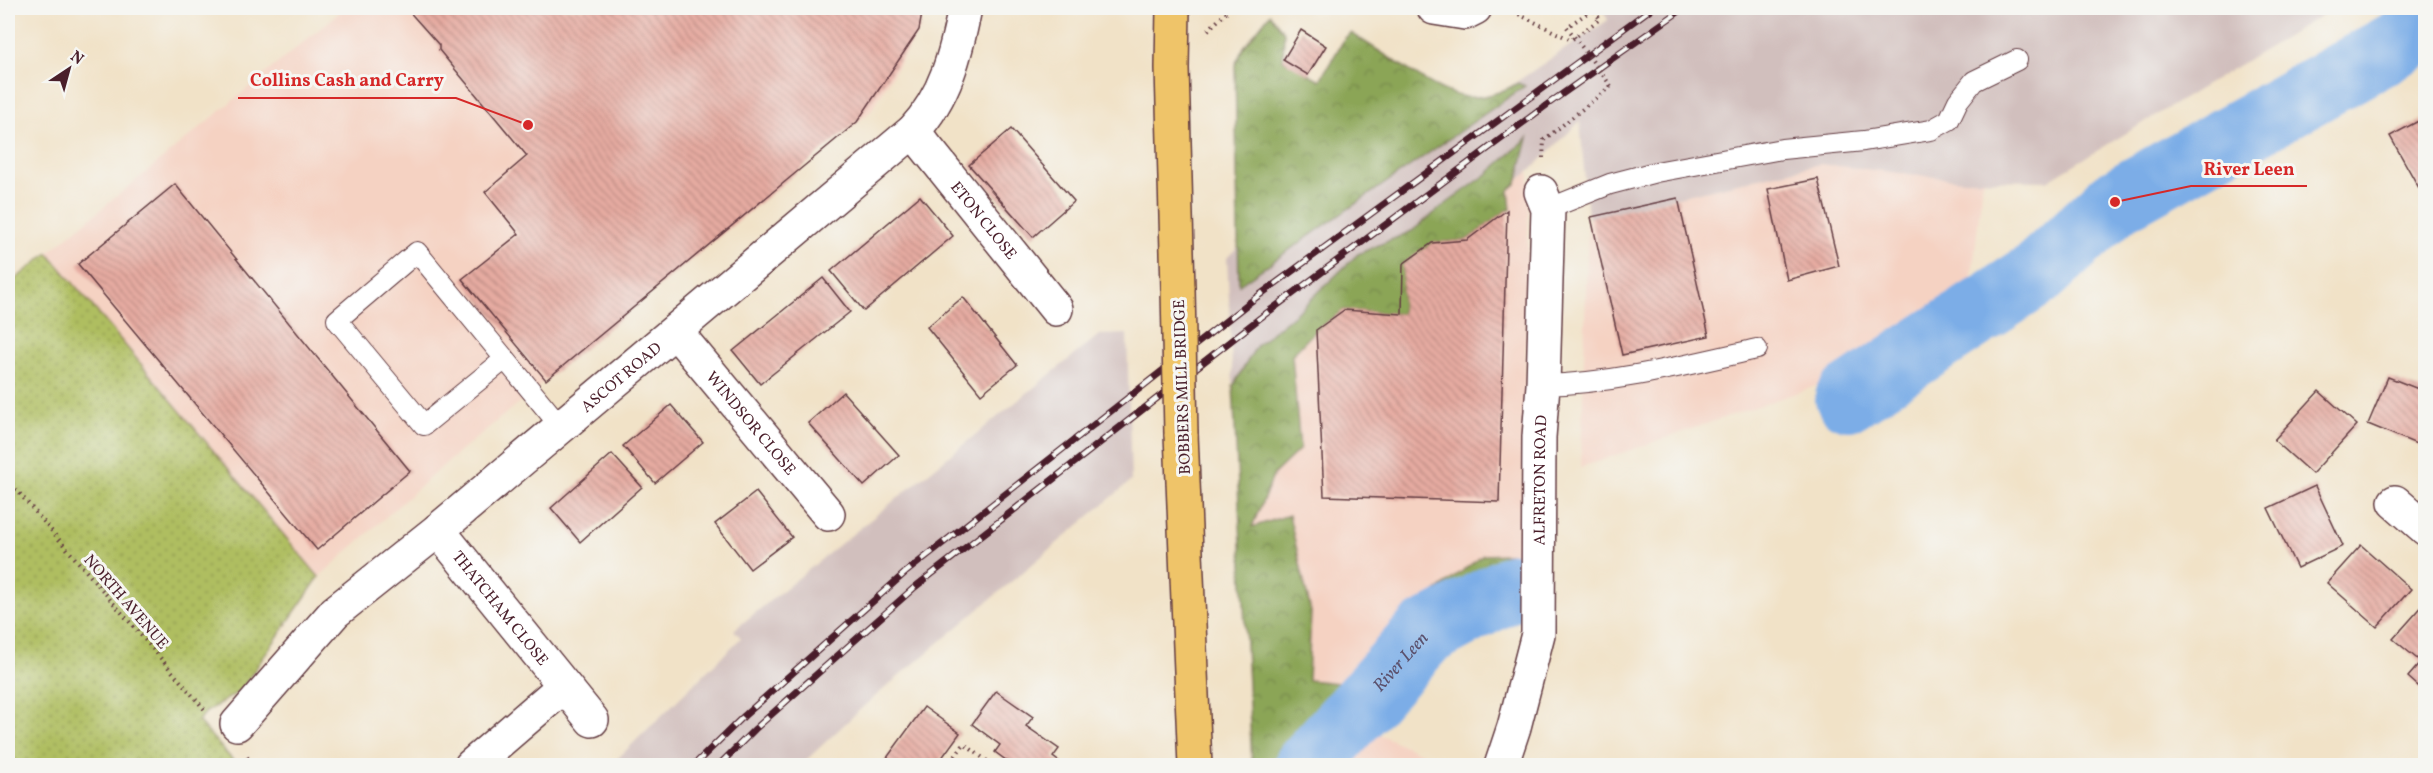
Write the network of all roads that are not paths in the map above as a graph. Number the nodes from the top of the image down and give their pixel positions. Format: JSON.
{"nodes":[{"id":1,"x":965,"y":8,"type":"edge"},
{"id":2,"x":1173,"y":8,"type":"edge"},
{"id":3,"x":1434,"y":8,"type":"edge"},
{"id":4,"x":1475,"y":8,"type":"edge"},
{"id":5,"x":2017,"y":60,"type":"dead end"},
{"id":6,"x":913,"y":131,"type":"junction"},
{"id":7,"x":1545,"y":201,"type":"joint"},
{"id":8,"x":1056,"y":309,"type":"dead end"},
{"id":9,"x":676,"y":332,"type":"junction"},
{"id":10,"x":1757,"y":349,"type":"dead end"},
{"id":11,"x":505,"y":359,"type":"junction"},
{"id":12,"x":1543,"y":385,"type":"junction"},
{"id":13,"x":561,"y":427,"type":"junction"},
{"id":14,"x":2395,"y":502,"type":"dead end"},
{"id":15,"x":828,"y":514,"type":"dead end"},
{"id":16,"x":2426,"y":529,"type":"edge"},
{"id":17,"x":438,"y":530,"type":"junction"},
{"id":18,"x":564,"y":686,"type":"junction"},
{"id":19,"x":592,"y":720,"type":"dead end"},
{"id":20,"x":237,"y":724,"type":"road end"},
{"id":21,"x":471,"y":765,"type":"edge"},
{"id":22,"x":1195,"y":765,"type":"edge"},
{"id":23,"x":1501,"y":765,"type":"edge"}],
"edges":[{"from":1,"to":6,"type":"street","name":"ASCOT ROAD"},
{"from":2,"to":22,"type":"main road","name":"BOBBERS MILL BRIDGE","bridge":true},
{"from":3,"to":4,"type":"street"},
{"from":5,"to":7,"type":"lane"},
{"from":6,"to":8,"type":"street","name":"ETON CLOSE"},
{"from":6,"to":9,"type":"street","name":"ASCOT ROAD"},
{"from":7,"to":12,"type":"street","name":"ALFRETON ROAD"},
{"from":9,"to":13,"type":"street","name":"ASCOT ROAD"},
{"from":9,"to":15,"type":"street","name":"WINDSOR CLOSE"},
{"from":10,"to":12,"type":"lane"},
{"from":11,"to":11,"type":"lane"},
{"from":11,"to":13,"type":"lane"},
{"from":12,"to":23,"type":"street","name":"ALFRETON ROAD"},
{"from":13,"to":17,"type":"street","name":"ASCOT ROAD"},
{"from":14,"to":16,"type":"street"},
{"from":17,"to":18,"type":"street","name":"THATCHAM CLOSE"},
{"from":17,"to":20,"type":"street","name":"ASCOT ROAD"},
{"from":18,"to":19,"type":"street","name":"THATCHAM CLOSE"},
{"from":18,"to":21,"type":"street"}]}
